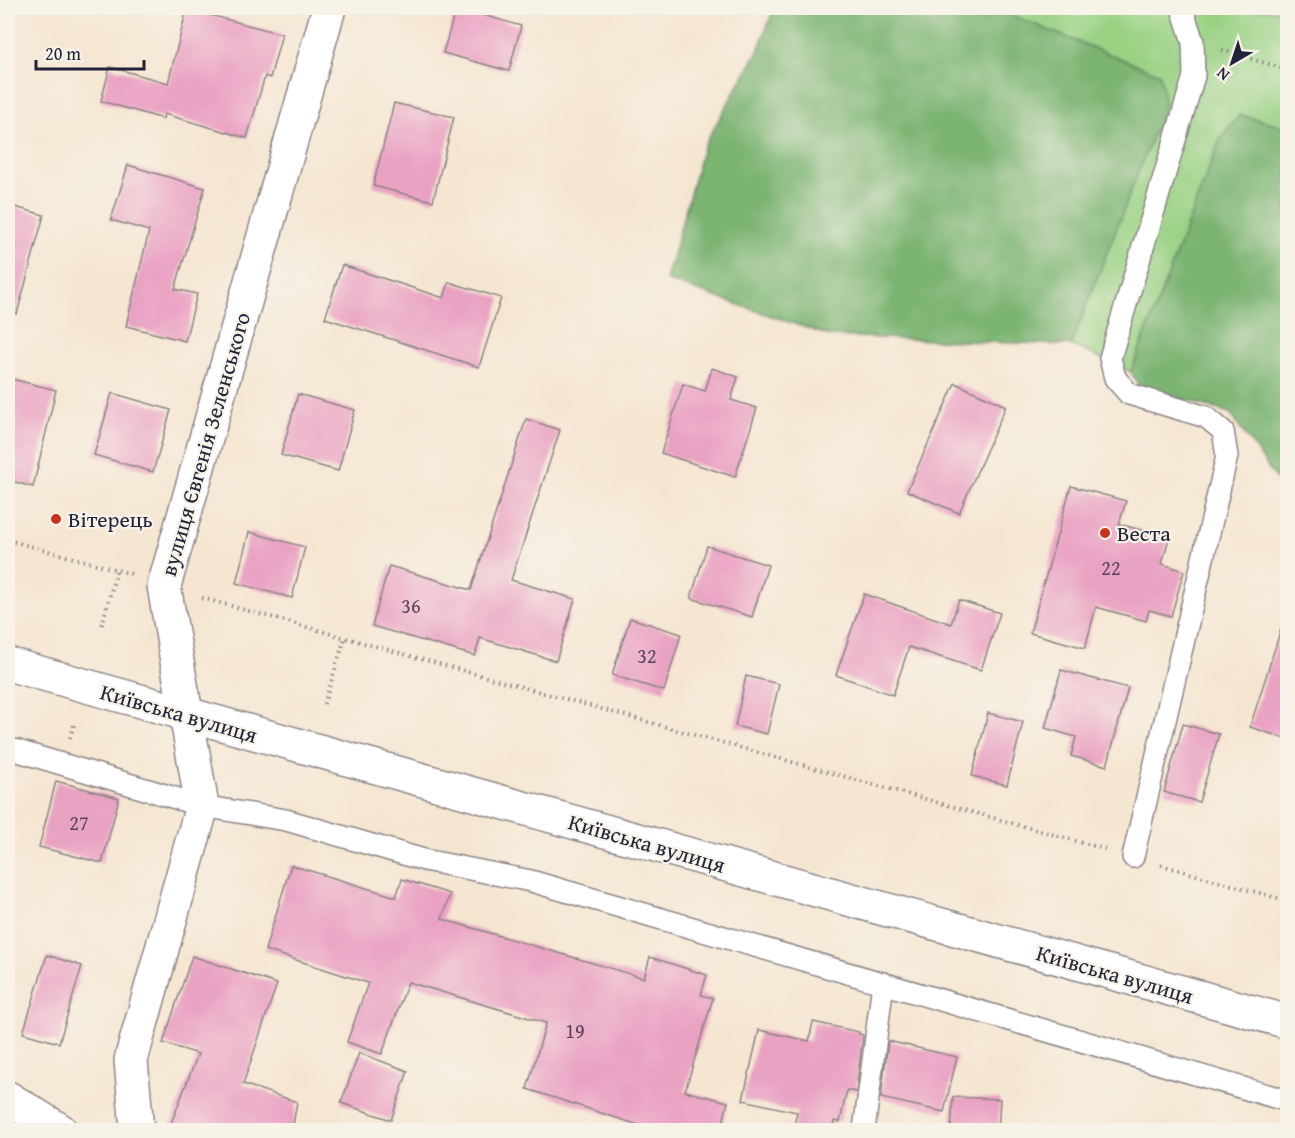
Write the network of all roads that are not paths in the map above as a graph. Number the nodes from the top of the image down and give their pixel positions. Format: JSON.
{"nodes":[{"id":1,"x":329,"y":8,"type":"edge"},
{"id":2,"x":1182,"y":8,"type":"edge"},
{"id":3,"x":8,"y":663,"type":"edge"},
{"id":4,"x":188,"y":716,"type":"junction"},
{"id":5,"x":8,"y":748,"type":"edge"},
{"id":6,"x":202,"y":806,"type":"junction"},
{"id":7,"x":1133,"y":857,"type":"road end"},
{"id":8,"x":883,"y":983,"type":"junction"},
{"id":9,"x":1287,"y":1022,"type":"edge"},
{"id":10,"x":8,"y":1098,"type":"edge"},
{"id":11,"x":1287,"y":1101,"type":"edge"},
{"id":12,"x":60,"y":1131,"type":"edge"},
{"id":13,"x":137,"y":1131,"type":"edge"},
{"id":14,"x":864,"y":1131,"type":"edge"}],
"edges":[{"from":1,"to":4,"type":"main road","name":"вулиця Євгенія Зеленського"},
{"from":2,"to":7,"type":"lane"},
{"from":3,"to":4,"type":"main road","name":"Київська вулиця"},
{"from":4,"to":6,"type":"main road","name":"вулиця Євгенія Зеленського"},
{"from":4,"to":9,"type":"main road","name":"Київська вулиця"},
{"from":5,"to":6,"type":"lane"},
{"from":6,"to":8,"type":"lane"},
{"from":6,"to":13,"type":"main road","name":"вулиця Євгенія Зеленського"},
{"from":8,"to":11,"type":"lane"},
{"from":8,"to":14,"type":"lane"},
{"from":10,"to":12,"type":"main road"}]}
